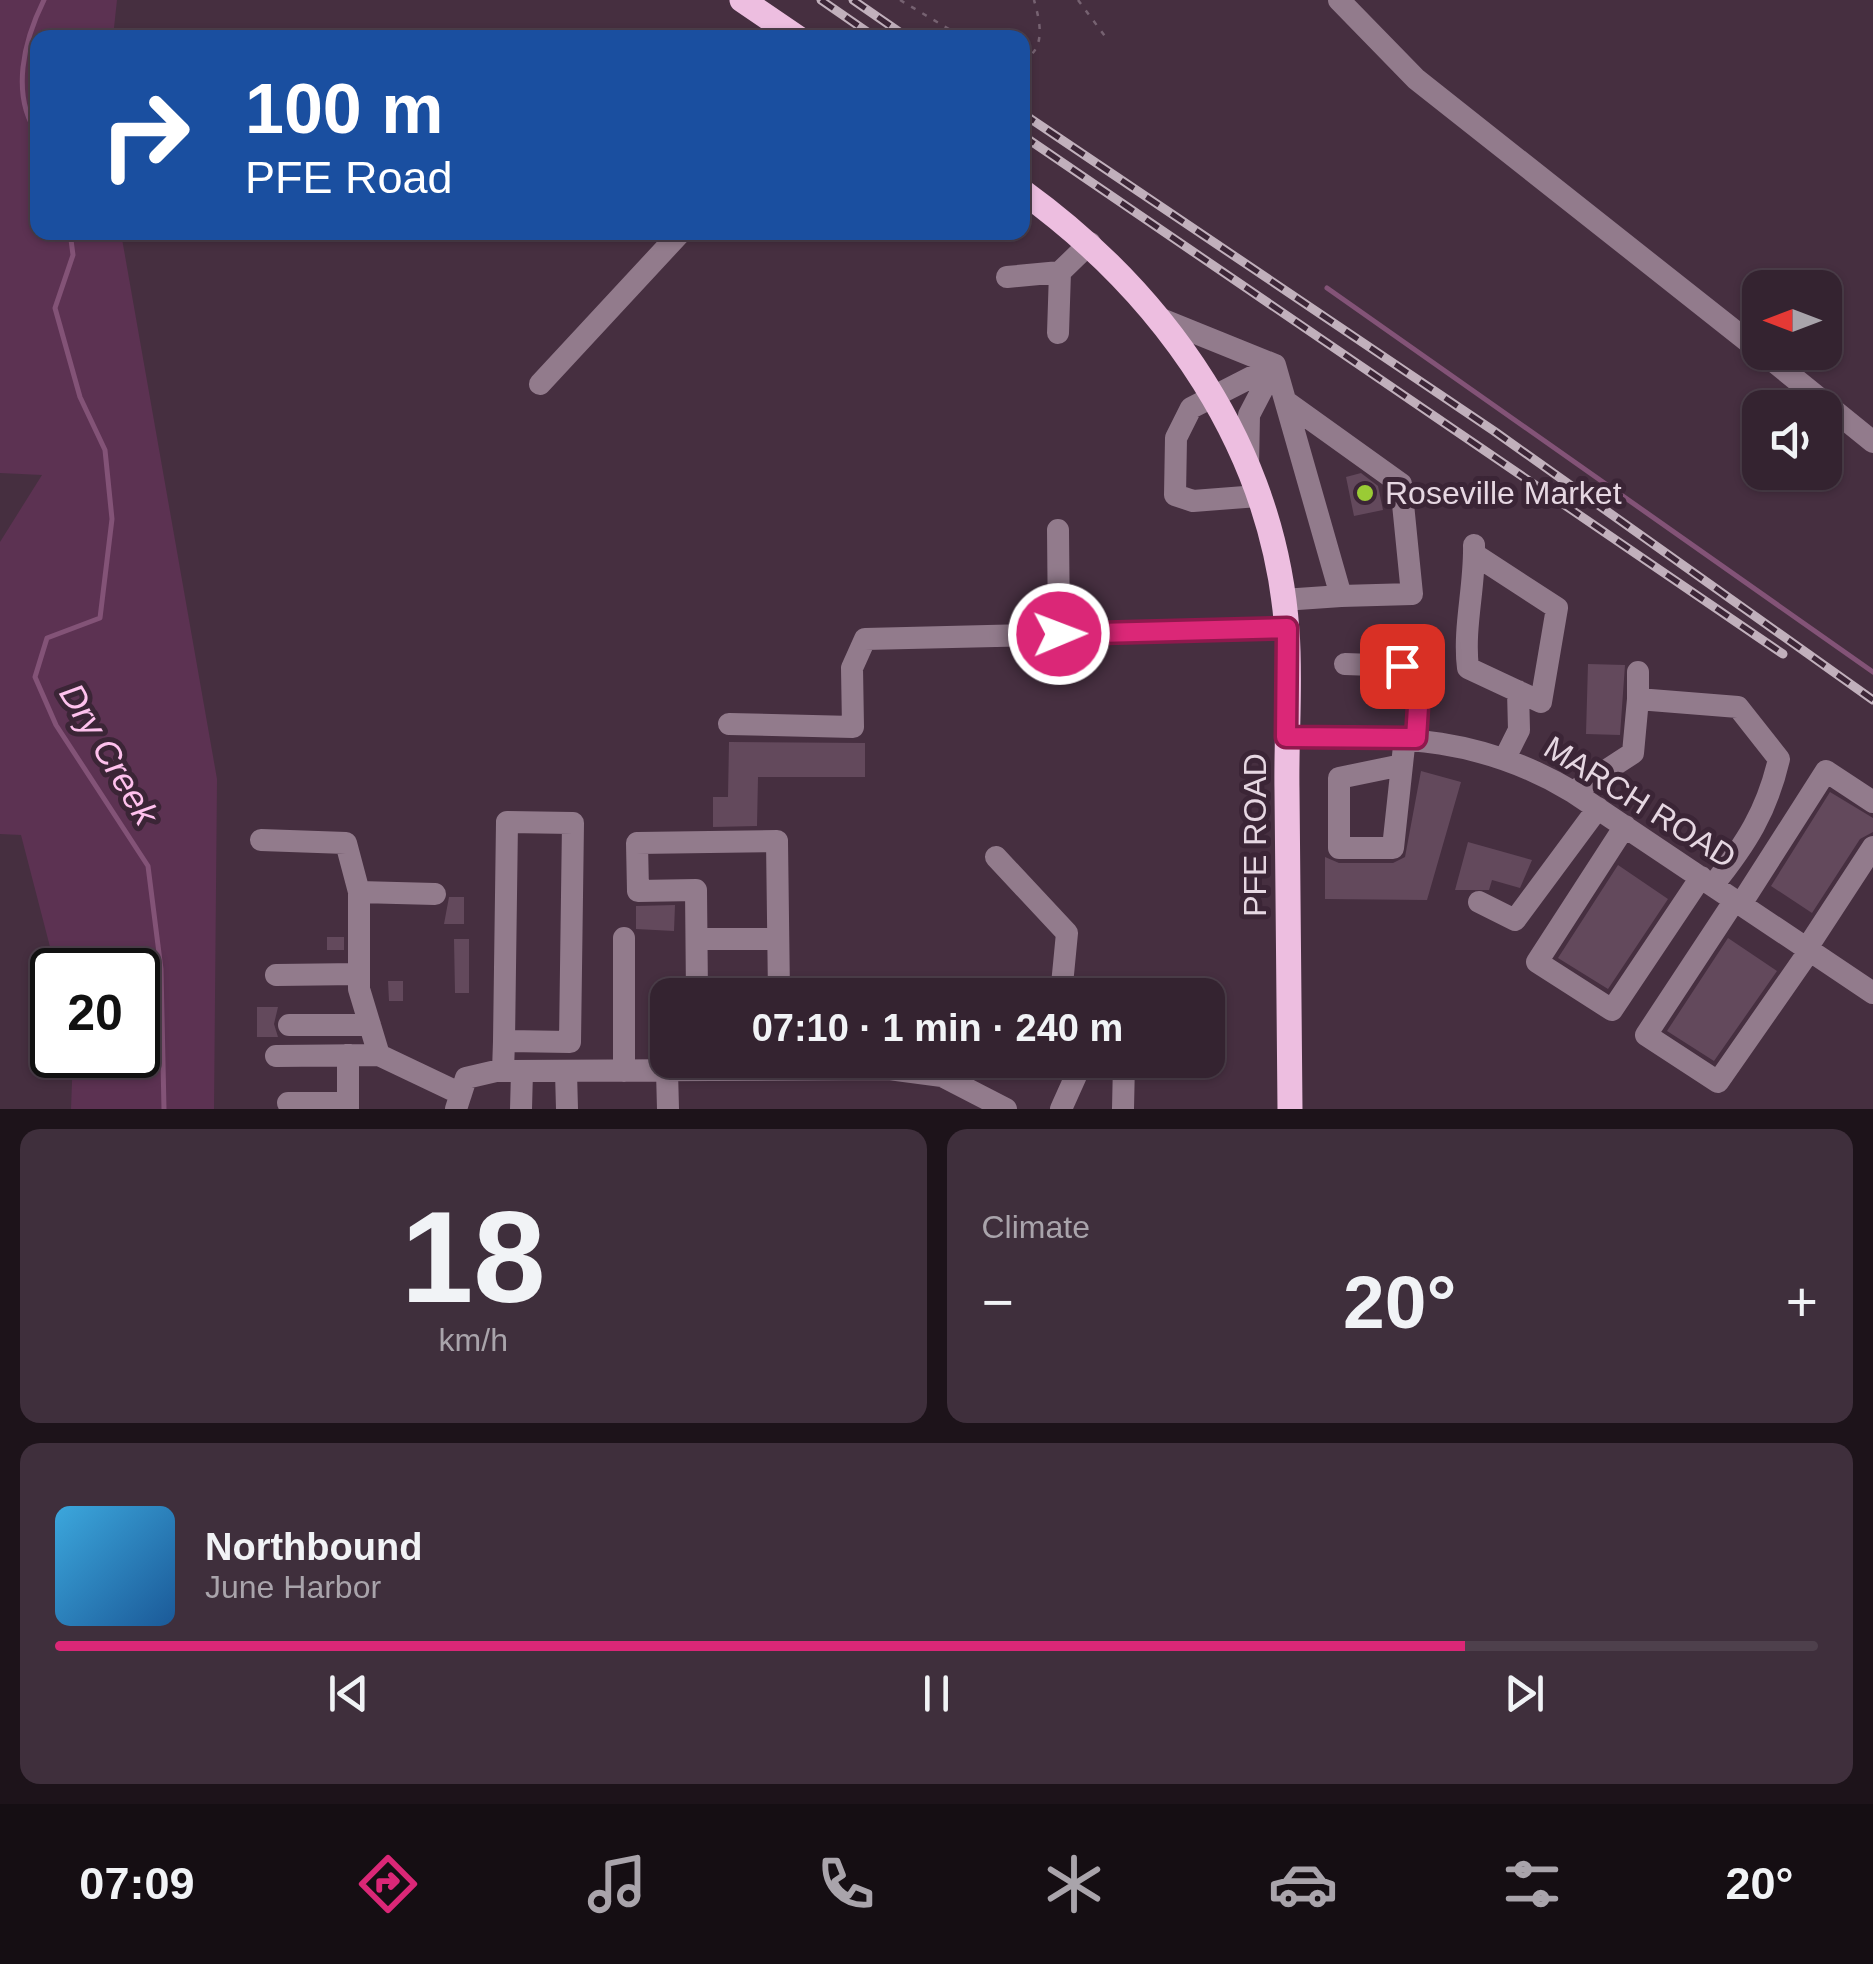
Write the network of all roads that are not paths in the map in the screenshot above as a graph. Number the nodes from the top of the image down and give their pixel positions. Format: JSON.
{"nodes":[{"id":1,"x":742,"y":0,"type":"edge"},
{"id":2,"x":1340,"y":0,"type":"edge"},
{"id":3,"x":786,"y":30,"type":"edge"},
{"id":4,"x":1030,"y":198,"type":"edge"},
{"id":5,"x":674,"y":240,"type":"edge"},
{"id":6,"x":1090,"y":244,"type":"junction"},
{"id":7,"x":1060,"y":272,"type":"junction"},
{"id":8,"x":1007,"y":278,"type":"dead end"},
{"id":9,"x":1161,"y":318,"type":"junction"},
{"id":10,"x":1058,"y":334,"type":"dead end"},
{"id":11,"x":1742,"y":337,"type":"edge"},
{"id":12,"x":1275,"y":365,"type":"junction"},
{"id":13,"x":1783,"y":370,"type":"edge"},
{"id":14,"x":540,"y":384,"type":"dead end"},
{"id":15,"x":1214,"y":394,"type":"junction"},
{"id":16,"x":1288,"y":403,"type":"junction"},
{"id":17,"x":1873,"y":442,"type":"edge"},
{"id":18,"x":1248,"y":468,"type":"junction"},
{"id":19,"x":1258,"y":496,"type":"junction"},
{"id":20,"x":1058,"y":530,"type":"dead end"},
{"id":21,"x":1341,"y":596,"type":"junction"},
{"id":22,"x":1284,"y":600,"type":"junction"},
{"id":23,"x":1287,"y":628,"type":"junction"},
{"id":24,"x":1059,"y":634,"type":"junction"},
{"id":25,"x":1345,"y":664,"type":"dead end"},
{"id":26,"x":1638,"y":672,"type":"dead end"},
{"id":27,"x":1518,"y":691,"type":"junction"},
{"id":28,"x":1638,"y":699,"type":"junction"},
{"id":29,"x":730,"y":724,"type":"dead end"},
{"id":30,"x":1286,"y":737,"type":"junction"},
{"id":31,"x":1410,"y":738,"type":"junction"},
{"id":32,"x":1505,"y":758,"type":"junction"},
{"id":33,"x":1402,"y":765,"type":"dead end"},
{"id":34,"x":1573,"y":792,"type":"junction"},
{"id":35,"x":1873,"y":802,"type":"edge"},
{"id":36,"x":1598,"y":808,"type":"junction"},
{"id":37,"x":1625,"y":826,"type":"junction"},
{"id":38,"x":261,"y":840,"type":"dead end"},
{"id":39,"x":1873,"y":847,"type":"edge"},
{"id":40,"x":996,"y":857,"type":"dead end"},
{"id":41,"x":1707,"y":881,"type":"junction"},
{"id":42,"x":359,"y":892,"type":"junction"},
{"id":43,"x":435,"y":894,"type":"dead end"},
{"id":44,"x":1479,"y":902,"type":"dead end"},
{"id":45,"x":1738,"y":902,"type":"junction"},
{"id":46,"x":624,"y":938,"type":"dead end"},
{"id":47,"x":697,"y":939,"type":"junction"},
{"id":48,"x":778,"y":939,"type":"junction"},
{"id":49,"x":1809,"y":949,"type":"junction"},
{"id":50,"x":358,"y":974,"type":"junction"},
{"id":51,"x":276,"y":975,"type":"dead end"},
{"id":52,"x":698,"y":978,"type":"edge"},
{"id":53,"x":779,"y":978,"type":"edge"},
{"id":54,"x":1063,"y":978,"type":"edge"},
{"id":55,"x":1873,"y":993,"type":"edge"},
{"id":56,"x":370,"y":1025,"type":"junction"},
{"id":57,"x":289,"y":1026,"type":"dead end"},
{"id":58,"x":504,"y":1041,"type":"junction"},
{"id":59,"x":379,"y":1055,"type":"junction"},
{"id":60,"x":276,"y":1056,"type":"dead end"},
{"id":61,"x":348,"y":1056,"type":"junction"},
{"id":62,"x":624,"y":1071,"type":"junction"},
{"id":63,"x":650,"y":1071,"type":"edge"},
{"id":64,"x":512,"y":1072,"type":"junction"},
{"id":65,"x":566,"y":1072,"type":"junction"},
{"id":66,"x":667,"y":1078,"type":"edge"},
{"id":67,"x":941,"y":1078,"type":"edge"},
{"id":68,"x":1076,"y":1078,"type":"edge"},
{"id":69,"x":1124,"y":1078,"type":"edge"},
{"id":70,"x":459,"y":1101,"type":"edge"},
{"id":71,"x":288,"y":1103,"type":"dead end"},
{"id":72,"x":348,"y":1106,"type":"edge"},
{"id":73,"x":1003,"y":1108,"type":"edge"},
{"id":74,"x":521,"y":1109,"type":"edge"},
{"id":75,"x":567,"y":1109,"type":"edge"},
{"id":76,"x":668,"y":1109,"type":"edge"},
{"id":77,"x":1062,"y":1109,"type":"edge"},
{"id":78,"x":1123,"y":1109,"type":"edge"},
{"id":79,"x":1290,"y":1109,"type":"edge"}],
"edges":[{"from":1,"to":3,"type":"main road"},
{"from":2,"to":11,"type":"street"},
{"from":4,"to":6,"type":"main road","name":"PFE ROAD"},
{"from":5,"to":14,"type":"street"},
{"from":6,"to":7,"type":"street"},
{"from":6,"to":9,"type":"main road","name":"PFE ROAD"},
{"from":7,"to":8,"type":"street"},
{"from":7,"to":10,"type":"street"},
{"from":9,"to":12,"type":"street"},
{"from":9,"to":15,"type":"main road","name":"PFE ROAD"},
{"from":12,"to":15,"type":"street"},
{"from":12,"to":16,"type":"street"},
{"from":12,"to":18,"type":"street"},
{"from":13,"to":17,"type":"street"},
{"from":15,"to":18,"type":"main road","name":"PFE ROAD"},
{"from":15,"to":19,"type":"street"},
{"from":16,"to":21,"type":"street"},
{"from":16,"to":21,"type":"street"},
{"from":18,"to":19,"type":"main road","name":"PFE ROAD"},
{"from":19,"to":22,"type":"main road","name":"PFE ROAD"},
{"from":20,"to":24,"type":"street"},
{"from":21,"to":22,"type":"street"},
{"from":22,"to":23,"type":"main road","name":"PFE ROAD"},
{"from":23,"to":24,"type":"street"},
{"from":23,"to":30,"type":"main road","name":"PFE ROAD"},
{"from":24,"to":29,"type":"street"},
{"from":25,"to":31,"type":"street"},
{"from":26,"to":28,"type":"street"},
{"from":27,"to":27,"type":"street"},
{"from":27,"to":32,"type":"street"},
{"from":28,"to":34,"type":"street"},
{"from":28,"to":41,"type":"street"},
{"from":30,"to":31,"type":"street","name":"MARCH ROAD"},
{"from":30,"to":79,"type":"main road","name":"PFE ROAD"},
{"from":31,"to":32,"type":"street","name":"MARCH ROAD"},
{"from":31,"to":33,"type":"street"},
{"from":32,"to":34,"type":"street","name":"MARCH ROAD"},
{"from":34,"to":36,"type":"street","name":"MARCH ROAD"},
{"from":35,"to":45,"type":"street"},
{"from":36,"to":37,"type":"street","name":"MARCH ROAD"},
{"from":36,"to":44,"type":"street"},
{"from":37,"to":41,"type":"street","name":"MARCH ROAD"},
{"from":37,"to":41,"type":"street"},
{"from":38,"to":42,"type":"street"},
{"from":39,"to":49,"type":"street"},
{"from":40,"to":54,"type":"street"},
{"from":41,"to":45,"type":"street","name":"MARCH ROAD"},
{"from":42,"to":43,"type":"street"},
{"from":42,"to":50,"type":"street"},
{"from":45,"to":49,"type":"street","name":"MARCH ROAD"},
{"from":45,"to":49,"type":"street"},
{"from":46,"to":62,"type":"street"},
{"from":47,"to":48,"type":"street"},
{"from":47,"to":48,"type":"street"},
{"from":47,"to":52,"type":"street"},
{"from":48,"to":53,"type":"street"},
{"from":49,"to":55,"type":"street","name":"MARCH ROAD"},
{"from":50,"to":51,"type":"street"},
{"from":50,"to":56,"type":"street"},
{"from":56,"to":57,"type":"street"},
{"from":56,"to":59,"type":"street"},
{"from":58,"to":58,"type":"street"},
{"from":58,"to":64,"type":"street"},
{"from":59,"to":61,"type":"street"},
{"from":59,"to":70,"type":"street"},
{"from":60,"to":61,"type":"street"},
{"from":61,"to":72,"type":"street"},
{"from":62,"to":63,"type":"street"},
{"from":62,"to":65,"type":"street"},
{"from":64,"to":65,"type":"street"},
{"from":64,"to":70,"type":"street"},
{"from":64,"to":74,"type":"street"},
{"from":65,"to":75,"type":"street"},
{"from":66,"to":76,"type":"street"},
{"from":67,"to":73,"type":"street"},
{"from":68,"to":77,"type":"street"},
{"from":69,"to":78,"type":"street"},
{"from":71,"to":72,"type":"street"}]}
